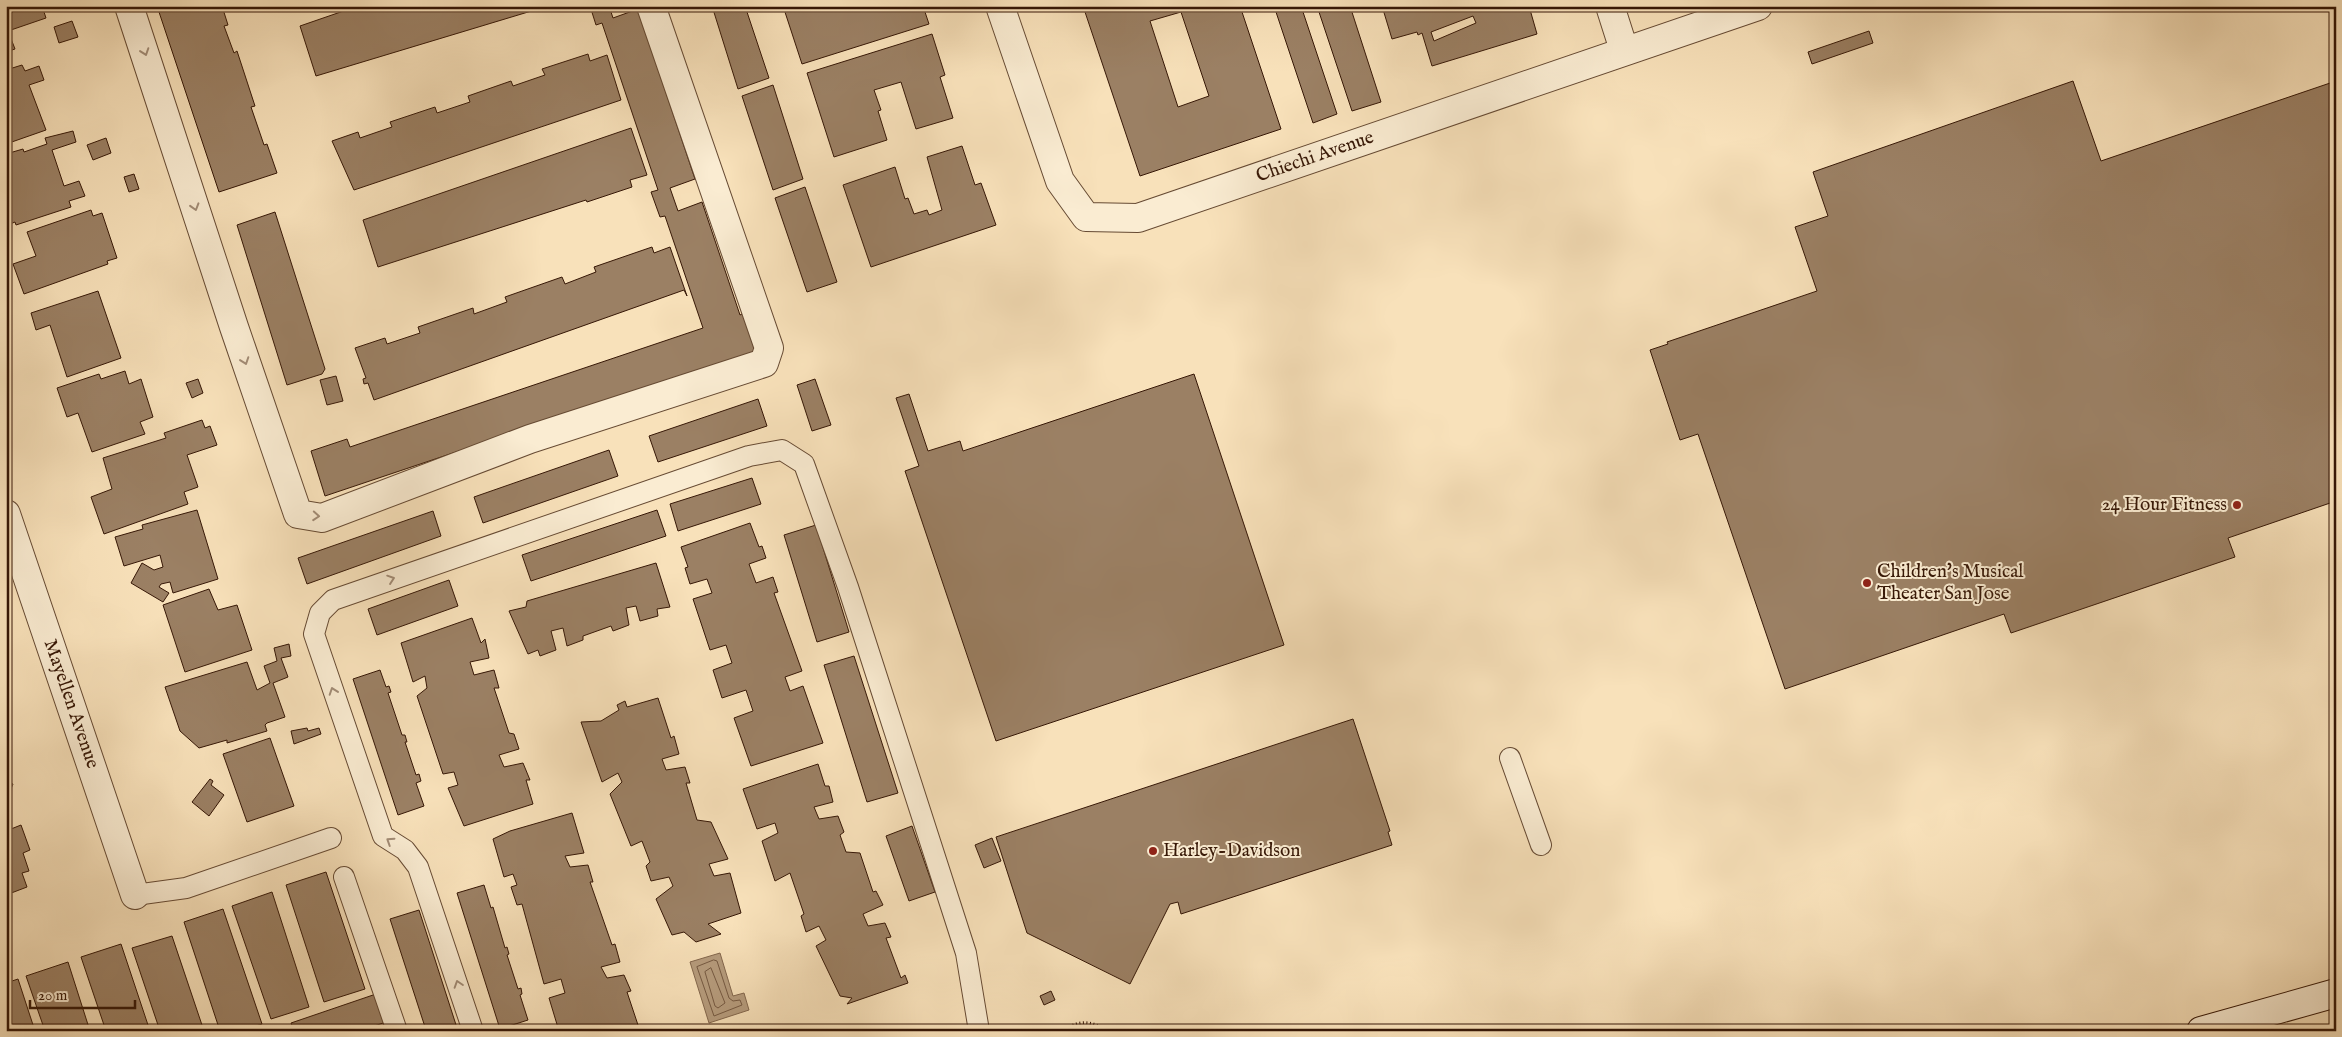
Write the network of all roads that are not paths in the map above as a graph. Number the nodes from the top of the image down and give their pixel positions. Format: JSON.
{"nodes":[{"id":1,"x":129,"y":6,"type":"edge"},
{"id":2,"x":651,"y":6,"type":"edge"},
{"id":3,"x":1000,"y":6,"type":"edge"},
{"id":4,"x":1610,"y":6,"type":"edge"},
{"id":5,"x":1758,"y":6,"type":"edge"},
{"id":6,"x":1624,"y":50,"type":"junction"},
{"id":7,"x":6,"y":514,"type":"edge"},
{"id":8,"x":1510,"y":758,"type":"dead end"},
{"id":9,"x":331,"y":838,"type":"dead end"},
{"id":10,"x":1540,"y":845,"type":"dead end"},
{"id":11,"x":344,"y":877,"type":"dead end"},
{"id":12,"x":135,"y":895,"type":"joint"},
{"id":13,"x":2335,"y":996,"type":"edge"},
{"id":14,"x":397,"y":1031,"type":"edge"},
{"id":15,"x":472,"y":1031,"type":"edge"},
{"id":16,"x":979,"y":1031,"type":"edge"},
{"id":17,"x":2200,"y":1031,"type":"edge"}],
"edges":[{"from":1,"to":2,"type":"street","one_way":true},
{"from":3,"to":6,"type":"street","name":"Chiechi Avenue"},
{"from":4,"to":6,"type":"street"},
{"from":5,"to":6,"type":"street","name":"Chiechi Avenue"},
{"from":7,"to":12,"type":"street","name":"Mayellen Avenue"},
{"from":8,"to":10,"type":"lane"},
{"from":9,"to":12,"type":"lane"},
{"from":11,"to":14,"type":"lane"},
{"from":13,"to":17,"type":"street"},
{"from":15,"to":16,"type":"lane","one_way":true}]}
